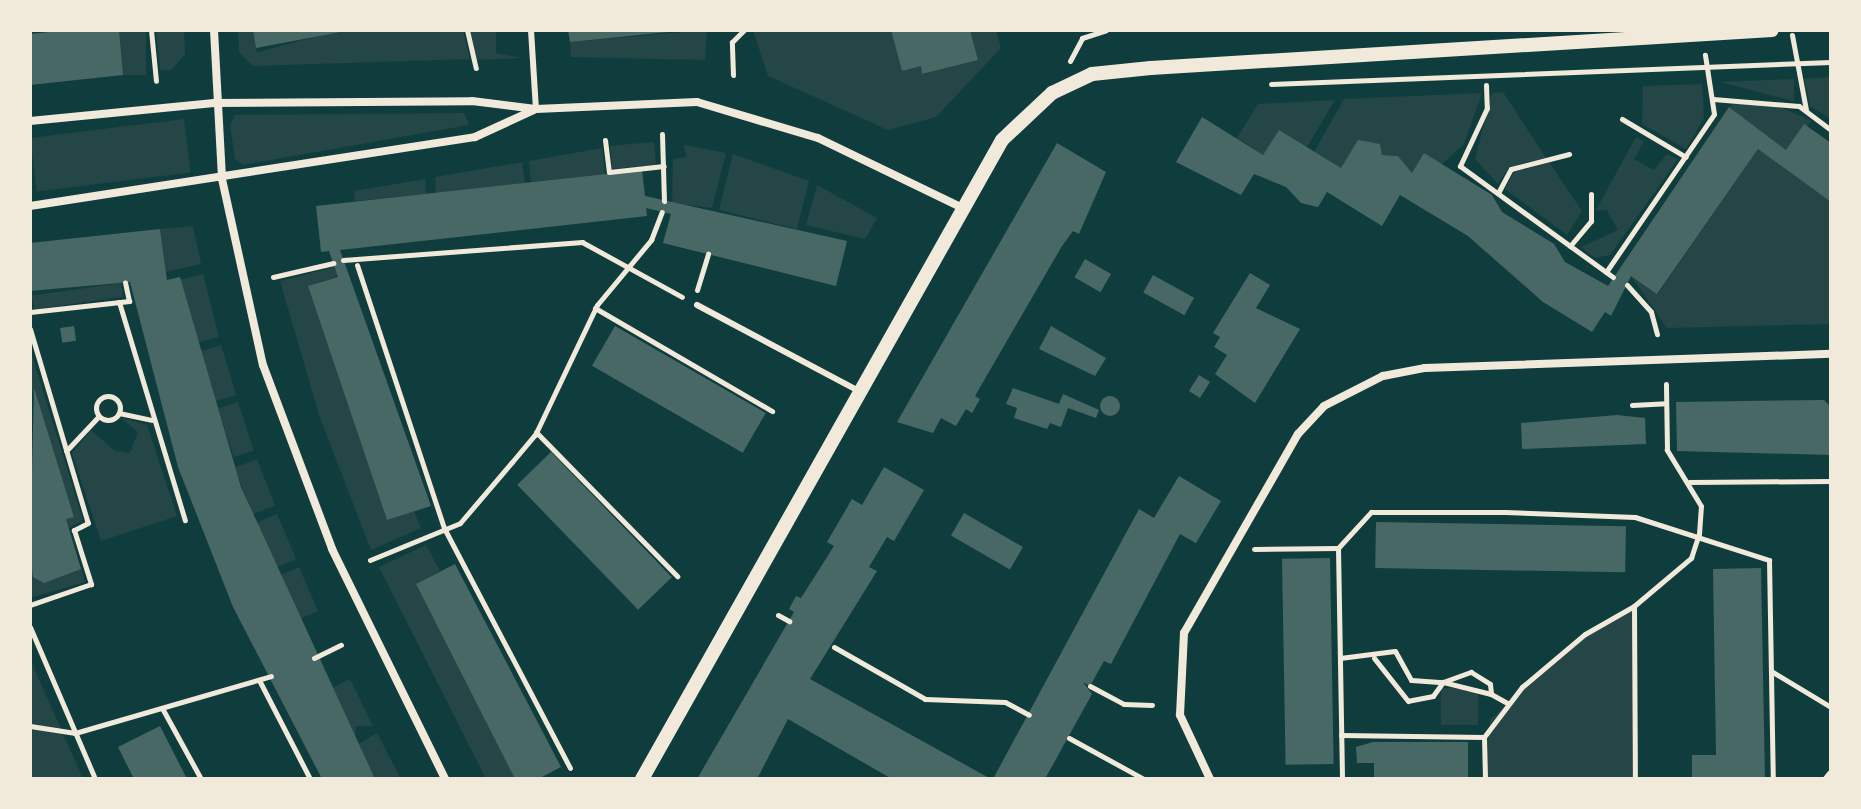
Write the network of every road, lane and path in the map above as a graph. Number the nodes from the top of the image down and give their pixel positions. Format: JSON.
{"nodes":[{"id":1,"x":151,"y":30,"type":"edge"},
{"id":2,"x":214,"y":30,"type":"edge"},
{"id":3,"x":467,"y":30,"type":"edge"},
{"id":4,"x":531,"y":30,"type":"edge"},
{"id":5,"x":744,"y":30,"type":"edge"},
{"id":6,"x":1772,"y":30,"type":"edge"},
{"id":7,"x":1792,"y":30,"type":"edge"},
{"id":8,"x":1701,"y":34,"type":"junction"},
{"id":9,"x":1831,"y":62,"type":"edge"},
{"id":10,"x":1798,"y":64,"type":"junction"},
{"id":11,"x":476,"y":68,"type":"dead end"},
{"id":12,"x":1707,"y":69,"type":"junction"},
{"id":13,"x":733,"y":75,"type":"dead end"},
{"id":14,"x":156,"y":81,"type":"dead end"},
{"id":15,"x":1264,"y":83,"type":"dead end"},
{"id":16,"x":1486,"y":85,"type":"dead end"},
{"id":17,"x":1713,"y":99,"type":"junction"},
{"id":18,"x":214,"y":103,"type":"junction"},
{"id":19,"x":536,"y":109,"type":"junction"},
{"id":20,"x":1806,"y":110,"type":"junction"},
{"id":21,"x":1622,"y":119,"type":"dead end"},
{"id":22,"x":30,"y":121,"type":"edge"},
{"id":23,"x":1831,"y":130,"type":"edge"},
{"id":24,"x":662,"y":134,"type":"dead end"},
{"id":25,"x":605,"y":140,"type":"dead end"},
{"id":26,"x":1569,"y":154,"type":"dead end"},
{"id":27,"x":1686,"y":157,"type":"junction"},
{"id":28,"x":664,"y":166,"type":"junction"},
{"id":29,"x":222,"y":179,"type":"junction"},
{"id":30,"x":1498,"y":193,"type":"junction"},
{"id":31,"x":1591,"y":194,"type":"dead end"},
{"id":32,"x":664,"y":201,"type":"dead end"},
{"id":33,"x":30,"y":206,"type":"edge"},
{"id":34,"x":963,"y":208,"type":"junction"},
{"id":35,"x":662,"y":212,"type":"dead end"},
{"id":36,"x":1570,"y":246,"type":"junction"},
{"id":37,"x":708,"y":254,"type":"dead end"},
{"id":38,"x":343,"y":260,"type":"dead end"},
{"id":39,"x":333,"y":263,"type":"dead end"},
{"id":40,"x":357,"y":265,"type":"junction"},
{"id":41,"x":629,"y":265,"type":"junction"},
{"id":42,"x":1606,"y":272,"type":"junction"},
{"id":43,"x":273,"y":277,"type":"dead end"},
{"id":44,"x":1613,"y":277,"type":"dead end"},
{"id":45,"x":125,"y":282,"type":"dead end"},
{"id":46,"x":1627,"y":285,"type":"dead end"},
{"id":47,"x":119,"y":302,"type":"junction"},
{"id":48,"x":697,"y":305,"type":"dead end"},
{"id":49,"x":595,"y":308,"type":"junction"},
{"id":50,"x":30,"y":312,"type":"edge"},
{"id":51,"x":30,"y":329,"type":"edge"},
{"id":52,"x":1657,"y":334,"type":"dead end"},
{"id":53,"x":1831,"y":354,"type":"edge"},
{"id":54,"x":1666,"y":384,"type":"dead end"},
{"id":55,"x":862,"y":392,"type":"junction"},
{"id":56,"x":1666,"y":403,"type":"junction"},
{"id":57,"x":1632,"y":405,"type":"dead end"},
{"id":58,"x":772,"y":411,"type":"dead end"},
{"id":59,"x":119,"y":413,"type":"junction"},
{"id":60,"x":98,"y":417,"type":"junction"},
{"id":61,"x":151,"y":420,"type":"junction"},
{"id":62,"x":536,"y":432,"type":"junction"},
{"id":63,"x":66,"y":451,"type":"junction"},
{"id":64,"x":1831,"y":481,"type":"edge"},
{"id":65,"x":1689,"y":482,"type":"junction"},
{"id":66,"x":185,"y":520,"type":"dead end"},
{"id":67,"x":444,"y":528,"type":"junction"},
{"id":68,"x":1699,"y":534,"type":"junction"},
{"id":69,"x":1338,"y":548,"type":"junction"},
{"id":70,"x":1253,"y":549,"type":"dead end"},
{"id":71,"x":370,"y":560,"type":"dead end"},
{"id":72,"x":677,"y":576,"type":"dead end"},
{"id":73,"x":30,"y":605,"type":"edge"},
{"id":74,"x":1634,"y":606,"type":"junction"},
{"id":75,"x":778,"y":615,"type":"dead end"},
{"id":76,"x":789,"y":621,"type":"dead end"},
{"id":77,"x":30,"y":627,"type":"edge"},
{"id":78,"x":341,"y":645,"type":"dead end"},
{"id":79,"x":834,"y":647,"type":"dead end"},
{"id":80,"x":314,"y":658,"type":"dead end"},
{"id":81,"x":1340,"y":658,"type":"junction"},
{"id":82,"x":1374,"y":658,"type":"junction"},
{"id":83,"x":1770,"y":670,"type":"junction"},
{"id":84,"x":271,"y":676,"type":"dead end"},
{"id":85,"x":259,"y":680,"type":"junction"},
{"id":86,"x":1443,"y":682,"type":"junction"},
{"id":87,"x":1090,"y":686,"type":"dead end"},
{"id":88,"x":1491,"y":694,"type":"junction"},
{"id":89,"x":1507,"y":703,"type":"junction"},
{"id":90,"x":1152,"y":705,"type":"dead end"},
{"id":91,"x":1831,"y":707,"type":"edge"},
{"id":92,"x":162,"y":708,"type":"junction"},
{"id":93,"x":1029,"y":715,"type":"dead end"},
{"id":94,"x":30,"y":726,"type":"edge"},
{"id":95,"x":75,"y":733,"type":"junction"},
{"id":96,"x":1341,"y":735,"type":"junction"},
{"id":97,"x":1484,"y":737,"type":"junction"},
{"id":98,"x":1069,"y":738,"type":"dead end"},
{"id":99,"x":570,"y":768,"type":"dead end"},
{"id":100,"x":1831,"y":774,"type":"edge"},
{"id":101,"x":95,"y":779,"type":"edge"},
{"id":102,"x":201,"y":779,"type":"edge"},
{"id":103,"x":310,"y":779,"type":"edge"},
{"id":104,"x":445,"y":779,"type":"edge"},
{"id":105,"x":642,"y":779,"type":"edge"},
{"id":106,"x":1144,"y":779,"type":"edge"},
{"id":107,"x":1210,"y":779,"type":"edge"},
{"id":108,"x":1342,"y":779,"type":"edge"},
{"id":109,"x":1485,"y":779,"type":"edge"},
{"id":110,"x":1635,"y":779,"type":"edge"},
{"id":111,"x":1773,"y":779,"type":"edge"},
{"id":112,"x":1827,"y":779,"type":"edge"}],
"edges":[{"from":1,"to":14,"type":"path"},
{"from":2,"to":18,"type":"street"},
{"from":3,"to":11,"type":"path"},
{"from":4,"to":19,"type":"lane"},
{"from":5,"to":13,"type":"path"},
{"from":6,"to":8,"type":"street"},
{"from":7,"to":10,"type":"path"},
{"from":8,"to":12,"type":"path"},
{"from":8,"to":34,"type":"street"},
{"from":9,"to":10,"type":"path"},
{"from":10,"to":12,"type":"path"},
{"from":10,"to":20,"type":"path"},
{"from":12,"to":15,"type":"path"},
{"from":12,"to":17,"type":"path"},
{"from":16,"to":30,"type":"path"},
{"from":17,"to":20,"type":"path"},
{"from":17,"to":27,"type":"path"},
{"from":18,"to":19,"type":"street"},
{"from":18,"to":22,"type":"street"},
{"from":18,"to":29,"type":"street"},
{"from":19,"to":29,"type":"street"},
{"from":19,"to":34,"type":"street"},
{"from":20,"to":23,"type":"path"},
{"from":21,"to":27,"type":"path"},
{"from":24,"to":28,"type":"path"},
{"from":25,"to":28,"type":"path"},
{"from":26,"to":30,"type":"path"},
{"from":27,"to":42,"type":"path"},
{"from":28,"to":32,"type":"path"},
{"from":29,"to":33,"type":"street"},
{"from":29,"to":104,"type":"street"},
{"from":30,"to":36,"type":"path"},
{"from":31,"to":36,"type":"path"},
{"from":34,"to":55,"type":"street"},
{"from":35,"to":41,"type":"path"},
{"from":36,"to":42,"type":"path"},
{"from":37,"to":41,"type":"path"},
{"from":38,"to":40,"type":"path"},
{"from":39,"to":43,"type":"path"},
{"from":40,"to":41,"type":"path"},
{"from":40,"to":67,"type":"path"},
{"from":41,"to":49,"type":"path"},
{"from":42,"to":44,"type":"path"},
{"from":45,"to":47,"type":"path"},
{"from":46,"to":52,"type":"path"},
{"from":47,"to":50,"type":"path"},
{"from":47,"to":61,"type":"path"},
{"from":48,"to":55,"type":"lane"},
{"from":49,"to":58,"type":"path"},
{"from":49,"to":62,"type":"path"},
{"from":51,"to":63,"type":"path"},
{"from":53,"to":107,"type":"street"},
{"from":54,"to":56,"type":"path"},
{"from":55,"to":105,"type":"street"},
{"from":56,"to":57,"type":"path"},
{"from":56,"to":65,"type":"path"},
{"from":59,"to":60,"type":"path"},
{"from":59,"to":60,"type":"path"},
{"from":59,"to":61,"type":"path"},
{"from":60,"to":63,"type":"path"},
{"from":61,"to":66,"type":"path"},
{"from":62,"to":67,"type":"path"},
{"from":62,"to":72,"type":"path"},
{"from":63,"to":73,"type":"path"},
{"from":64,"to":65,"type":"path"},
{"from":65,"to":68,"type":"path"},
{"from":67,"to":71,"type":"path"},
{"from":67,"to":99,"type":"path"},
{"from":68,"to":69,"type":"path"},
{"from":68,"to":74,"type":"path"},
{"from":68,"to":83,"type":"path"},
{"from":69,"to":70,"type":"path"},
{"from":69,"to":81,"type":"path"},
{"from":74,"to":89,"type":"path"},
{"from":74,"to":110,"type":"path"},
{"from":75,"to":76,"type":"path"},
{"from":77,"to":95,"type":"path"},
{"from":78,"to":80,"type":"path"},
{"from":79,"to":93,"type":"path"},
{"from":81,"to":82,"type":"path"},
{"from":81,"to":96,"type":"path"},
{"from":82,"to":86,"type":"path"},
{"from":82,"to":86,"type":"path"},
{"from":83,"to":91,"type":"path"},
{"from":83,"to":111,"type":"path"},
{"from":84,"to":85,"type":"path"},
{"from":85,"to":92,"type":"path"},
{"from":85,"to":103,"type":"path"},
{"from":86,"to":88,"type":"path"},
{"from":86,"to":88,"type":"path"},
{"from":87,"to":90,"type":"path"},
{"from":88,"to":89,"type":"path"},
{"from":89,"to":97,"type":"path"},
{"from":92,"to":95,"type":"path"},
{"from":92,"to":102,"type":"path"},
{"from":94,"to":95,"type":"path"},
{"from":95,"to":101,"type":"path"},
{"from":96,"to":97,"type":"path"},
{"from":96,"to":108,"type":"path"},
{"from":97,"to":109,"type":"path"},
{"from":98,"to":106,"type":"path"},
{"from":100,"to":112,"type":"street"}]}
